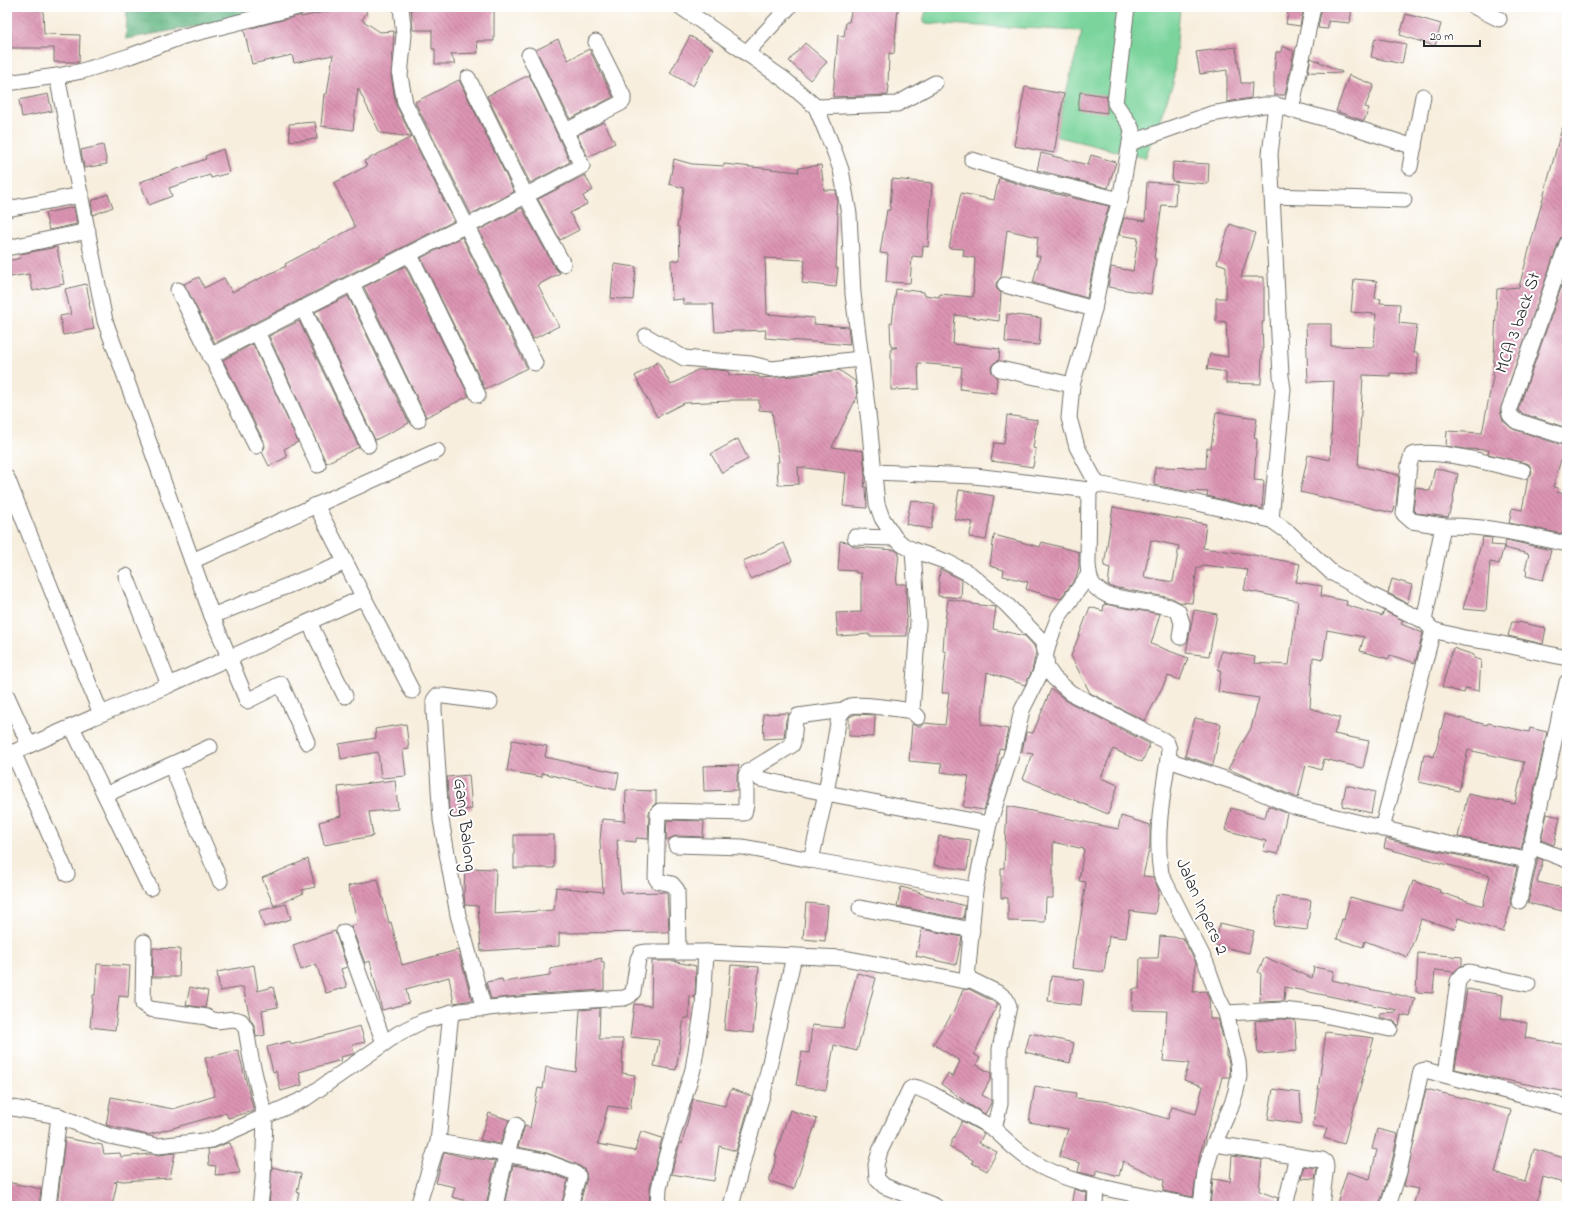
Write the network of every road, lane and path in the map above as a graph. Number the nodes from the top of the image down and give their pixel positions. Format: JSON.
{"nodes":[{"id":1,"x":298,"y":7,"type":"edge"},
{"id":2,"x":401,"y":7,"type":"edge"},
{"id":3,"x":1127,"y":7,"type":"edge"},
{"id":4,"x":1313,"y":7,"type":"edge"},
{"id":5,"x":1475,"y":7,"type":"edge"},
{"id":6,"x":683,"y":8,"type":"edge"},
{"id":7,"x":784,"y":9,"type":"edge"},
{"id":8,"x":1499,"y":19,"type":"dead end"},
{"id":9,"x":596,"y":42,"type":"dead end"},
{"id":10,"x":746,"y":53,"type":"junction"},
{"id":11,"x":529,"y":55,"type":"dead end"},
{"id":12,"x":57,"y":76,"type":"junction"},
{"id":13,"x":468,"y":78,"type":"dead end"},
{"id":14,"x":7,"y":83,"type":"edge"},
{"id":15,"x":935,"y":83,"type":"dead end"},
{"id":16,"x":1423,"y":96,"type":"dead end"},
{"id":17,"x":1276,"y":105,"type":"junction"},
{"id":18,"x":816,"y":107,"type":"junction"},
{"id":19,"x":1291,"y":110,"type":"junction"},
{"id":20,"x":566,"y":131,"type":"junction"},
{"id":21,"x":1130,"y":143,"type":"junction"},
{"id":22,"x":1414,"y":147,"type":"junction"},
{"id":23,"x":972,"y":160,"type":"dead end"},
{"id":24,"x":1410,"y":167,"type":"dead end"},
{"id":25,"x":81,"y":195,"type":"junction"},
{"id":26,"x":526,"y":196,"type":"junction"},
{"id":27,"x":1272,"y":196,"type":"junction"},
{"id":28,"x":1120,"y":200,"type":"junction"},
{"id":29,"x":1404,"y":200,"type":"dead end"},
{"id":30,"x":7,"y":209,"type":"edge"},
{"id":31,"x":466,"y":226,"type":"junction"},
{"id":32,"x":88,"y":231,"type":"junction"},
{"id":33,"x":1567,"y":244,"type":"edge"},
{"id":34,"x":7,"y":248,"type":"edge"},
{"id":35,"x":410,"y":255,"type":"junction"},
{"id":36,"x":563,"y":264,"type":"dead end"},
{"id":37,"x":352,"y":284,"type":"junction"},
{"id":38,"x":1005,"y":285,"type":"dead end"},
{"id":39,"x":178,"y":290,"type":"dead end"},
{"id":40,"x":303,"y":308,"type":"junction"},
{"id":41,"x":1094,"y":309,"type":"junction"},
{"id":42,"x":257,"y":332,"type":"junction"},
{"id":43,"x":646,"y":336,"type":"dead end"},
{"id":44,"x":210,"y":356,"type":"junction"},
{"id":45,"x":860,"y":359,"type":"junction"},
{"id":46,"x":535,"y":363,"type":"dead end"},
{"id":47,"x":1000,"y":369,"type":"dead end"},
{"id":48,"x":1072,"y":385,"type":"junction"},
{"id":49,"x":478,"y":395,"type":"dead end"},
{"id":50,"x":418,"y":420,"type":"dead end"},
{"id":51,"x":1567,"y":437,"type":"edge"},
{"id":52,"x":256,"y":446,"type":"dead end"},
{"id":53,"x":368,"y":446,"type":"dead end"},
{"id":54,"x":438,"y":451,"type":"dead end"},
{"id":55,"x":318,"y":464,"type":"dead end"},
{"id":56,"x":1523,"y":471,"type":"dead end"},
{"id":57,"x":873,"y":472,"type":"junction"},
{"id":58,"x":7,"y":478,"type":"edge"},
{"id":59,"x":1093,"y":487,"type":"junction"},
{"id":60,"x":316,"y":505,"type":"junction"},
{"id":61,"x":1271,"y":520,"type":"junction"},
{"id":62,"x":1443,"y":526,"type":"junction"},
{"id":63,"x":855,"y":537,"type":"dead end"},
{"id":64,"x":895,"y":538,"type":"junction"},
{"id":65,"x":1567,"y":544,"type":"edge"},
{"id":66,"x":913,"y":550,"type":"junction"},
{"id":67,"x":192,"y":561,"type":"junction"},
{"id":68,"x":337,"y":566,"type":"dead end"},
{"id":69,"x":126,"y":576,"type":"dead end"},
{"id":70,"x":1088,"y":576,"type":"junction"},
{"id":71,"x":364,"y":597,"type":"junction"},
{"id":72,"x":212,"y":616,"type":"junction"},
{"id":73,"x":309,"y":622,"type":"junction"},
{"id":74,"x":1428,"y":626,"type":"junction"},
{"id":75,"x":1180,"y":637,"type":"dead end"},
{"id":76,"x":1045,"y":656,"type":"junction"},
{"id":77,"x":230,"y":658,"type":"junction"},
{"id":78,"x":1567,"y":658,"type":"edge"},
{"id":79,"x":1567,"y":682,"type":"edge"},
{"id":80,"x":169,"y":685,"type":"junction"},
{"id":81,"x":412,"y":691,"type":"dead end"},
{"id":82,"x":7,"y":696,"type":"edge"},
{"id":83,"x":344,"y":696,"type":"dead end"},
{"id":84,"x":490,"y":702,"type":"dead end"},
{"id":85,"x":843,"y":710,"type":"junction"},
{"id":86,"x":101,"y":714,"type":"junction"},
{"id":87,"x":72,"y":727,"type":"junction"},
{"id":88,"x":307,"y":742,"type":"dead end"},
{"id":89,"x":29,"y":745,"type":"junction"},
{"id":90,"x":210,"y":747,"type":"dead end"},
{"id":91,"x":10,"y":754,"type":"edge"},
{"id":92,"x":1168,"y":760,"type":"junction"},
{"id":93,"x":171,"y":765,"type":"junction"},
{"id":94,"x":760,"y":779,"type":"dead end"},
{"id":95,"x":826,"y":793,"type":"junction"},
{"id":96,"x":105,"y":795,"type":"junction"},
{"id":97,"x":989,"y":824,"type":"junction"},
{"id":98,"x":1382,"y":828,"type":"junction"},
{"id":99,"x":676,"y":845,"type":"dead end"},
{"id":100,"x":1529,"y":853,"type":"junction"},
{"id":101,"x":811,"y":860,"type":"junction"},
{"id":102,"x":1567,"y":860,"type":"edge"},
{"id":103,"x":67,"y":874,"type":"dead end"},
{"id":104,"x":220,"y":881,"type":"dead end"},
{"id":105,"x":150,"y":888,"type":"dead end"},
{"id":106,"x":975,"y":890,"type":"junction"},
{"id":107,"x":1519,"y":901,"type":"dead end"},
{"id":108,"x":860,"y":908,"type":"dead end"},
{"id":109,"x":972,"y":930,"type":"junction"},
{"id":110,"x":344,"y":932,"type":"dead end"},
{"id":111,"x":144,"y":942,"type":"dead end"},
{"id":112,"x":678,"y":952,"type":"junction"},
{"id":113,"x":706,"y":952,"type":"junction"},
{"id":114,"x":794,"y":956,"type":"junction"},
{"id":115,"x":967,"y":978,"type":"junction"},
{"id":116,"x":1528,"y":984,"type":"dead end"},
{"id":117,"x":484,"y":1010,"type":"junction"},
{"id":118,"x":451,"y":1012,"type":"junction"},
{"id":119,"x":1226,"y":1013,"type":"junction"},
{"id":120,"x":1390,"y":1029,"type":"dead end"},
{"id":121,"x":384,"y":1043,"type":"junction"},
{"id":122,"x":1445,"y":1075,"type":"junction"},
{"id":123,"x":7,"y":1107,"type":"edge"},
{"id":124,"x":1567,"y":1107,"type":"edge"},
{"id":125,"x":59,"y":1116,"type":"junction"},
{"id":126,"x":265,"y":1117,"type":"junction"},
{"id":127,"x":516,"y":1125,"type":"dead end"},
{"id":128,"x":994,"y":1129,"type":"junction"},
{"id":129,"x":438,"y":1142,"type":"junction"},
{"id":130,"x":1214,"y":1144,"type":"junction"},
{"id":131,"x":506,"y":1155,"type":"junction"},
{"id":132,"x":1297,"y":1156,"type":"junction"},
{"id":133,"x":1096,"y":1186,"type":"junction"},
{"id":134,"x":48,"y":1206,"type":"edge"},
{"id":135,"x":260,"y":1206,"type":"edge"},
{"id":136,"x":418,"y":1206,"type":"edge"},
{"id":137,"x":495,"y":1206,"type":"edge"},
{"id":138,"x":570,"y":1206,"type":"edge"},
{"id":139,"x":658,"y":1206,"type":"edge"},
{"id":140,"x":731,"y":1206,"type":"edge"},
{"id":141,"x":935,"y":1206,"type":"edge"},
{"id":142,"x":1095,"y":1206,"type":"edge"},
{"id":143,"x":1194,"y":1206,"type":"edge"},
{"id":144,"x":1201,"y":1206,"type":"edge"},
{"id":145,"x":1285,"y":1206,"type":"edge"},
{"id":146,"x":1321,"y":1206,"type":"edge"},
{"id":147,"x":1388,"y":1206,"type":"edge"}],
"edges":[{"from":1,"to":12,"type":"street"},
{"from":2,"to":31,"type":"street"},
{"from":3,"to":21,"type":"street"},
{"from":4,"to":19,"type":"street"},
{"from":5,"to":8,"type":"street"},
{"from":6,"to":10,"type":"street"},
{"from":7,"to":10,"type":"street"},
{"from":9,"to":20,"type":"street"},
{"from":10,"to":18,"type":"street"},
{"from":11,"to":20,"type":"street"},
{"from":12,"to":14,"type":"street"},
{"from":12,"to":25,"type":"street"},
{"from":13,"to":26,"type":"street"},
{"from":15,"to":18,"type":"street"},
{"from":16,"to":22,"type":"street"},
{"from":17,"to":19,"type":"street"},
{"from":17,"to":21,"type":"street"},
{"from":17,"to":27,"type":"street"},
{"from":18,"to":45,"type":"street"},
{"from":19,"to":22,"type":"street"},
{"from":20,"to":26,"type":"street"},
{"from":21,"to":28,"type":"street"},
{"from":22,"to":24,"type":"street"},
{"from":23,"to":28,"type":"street"},
{"from":25,"to":30,"type":"street"},
{"from":25,"to":32,"type":"street"},
{"from":26,"to":31,"type":"street"},
{"from":26,"to":36,"type":"street"},
{"from":27,"to":29,"type":"street"},
{"from":27,"to":61,"type":"street"},
{"from":28,"to":41,"type":"street"},
{"from":31,"to":35,"type":"street"},
{"from":31,"to":46,"type":"street"},
{"from":32,"to":34,"type":"street"},
{"from":32,"to":67,"type":"street"},
{"from":33,"to":51,"type":"street","name":"MCA 3 back St"},
{"from":35,"to":37,"type":"street"},
{"from":35,"to":49,"type":"street"},
{"from":37,"to":40,"type":"street"},
{"from":37,"to":50,"type":"street"},
{"from":38,"to":41,"type":"street"},
{"from":39,"to":44,"type":"street"},
{"from":40,"to":42,"type":"street"},
{"from":40,"to":53,"type":"street"},
{"from":41,"to":48,"type":"street"},
{"from":42,"to":44,"type":"street"},
{"from":42,"to":55,"type":"street"},
{"from":43,"to":45,"type":"street"},
{"from":44,"to":52,"type":"street"},
{"from":45,"to":57,"type":"street"},
{"from":47,"to":48,"type":"street"},
{"from":48,"to":59,"type":"street"},
{"from":54,"to":60,"type":"street"},
{"from":56,"to":62,"type":"street"},
{"from":57,"to":59,"type":"street"},
{"from":57,"to":64,"type":"street"},
{"from":58,"to":86,"type":"street"},
{"from":59,"to":61,"type":"street"},
{"from":59,"to":70,"type":"street"},
{"from":60,"to":67,"type":"street"},
{"from":60,"to":71,"type":"street"},
{"from":61,"to":74,"type":"street"},
{"from":62,"to":65,"type":"street"},
{"from":62,"to":74,"type":"street"},
{"from":63,"to":64,"type":"street"},
{"from":64,"to":66,"type":"street"},
{"from":66,"to":76,"type":"street"},
{"from":66,"to":85,"type":"street"},
{"from":67,"to":72,"type":"street"},
{"from":68,"to":72,"type":"street"},
{"from":69,"to":80,"type":"street"},
{"from":70,"to":75,"type":"street"},
{"from":70,"to":76,"type":"street"},
{"from":71,"to":73,"type":"street"},
{"from":71,"to":81,"type":"street"},
{"from":72,"to":77,"type":"street"},
{"from":73,"to":77,"type":"street"},
{"from":73,"to":83,"type":"street"},
{"from":74,"to":78,"type":"street"},
{"from":74,"to":98,"type":"street"},
{"from":76,"to":92,"type":"street","name":"Jalan Inpers 2"},
{"from":76,"to":97,"type":"street"},
{"from":77,"to":80,"type":"street"},
{"from":77,"to":88,"type":"street"},
{"from":79,"to":100,"type":"street"},
{"from":80,"to":86,"type":"street"},
{"from":82,"to":89,"type":"street"},
{"from":84,"to":117,"type":"street","name":"Gang Balong"},
{"from":85,"to":95,"type":"street"},
{"from":85,"to":112,"type":"street"},
{"from":86,"to":87,"type":"street"},
{"from":87,"to":89,"type":"street"},
{"from":87,"to":96,"type":"street"},
{"from":89,"to":91,"type":"street"},
{"from":90,"to":93,"type":"street"},
{"from":91,"to":103,"type":"street"},
{"from":92,"to":98,"type":"street"},
{"from":92,"to":119,"type":"street","name":"Jalan Inpers 2"},
{"from":93,"to":96,"type":"street"},
{"from":93,"to":104,"type":"street"},
{"from":94,"to":95,"type":"street"},
{"from":95,"to":97,"type":"street"},
{"from":95,"to":101,"type":"street"},
{"from":96,"to":105,"type":"street"},
{"from":97,"to":106,"type":"street"},
{"from":98,"to":100,"type":"street"},
{"from":99,"to":101,"type":"street"},
{"from":100,"to":102,"type":"street"},
{"from":100,"to":107,"type":"street"},
{"from":101,"to":106,"type":"street"},
{"from":106,"to":109,"type":"street"},
{"from":108,"to":109,"type":"street"},
{"from":109,"to":115,"type":"street"},
{"from":110,"to":121,"type":"street"},
{"from":111,"to":126,"type":"street"},
{"from":112,"to":113,"type":"street"},
{"from":112,"to":117,"type":"street"},
{"from":113,"to":114,"type":"street"},
{"from":113,"to":139,"type":"street"},
{"from":114,"to":115,"type":"street"},
{"from":114,"to":140,"type":"street"},
{"from":115,"to":128,"type":"street"},
{"from":116,"to":122,"type":"street"},
{"from":117,"to":118,"type":"street"},
{"from":118,"to":121,"type":"street"},
{"from":118,"to":129,"type":"street"},
{"from":119,"to":120,"type":"street"},
{"from":119,"to":130,"type":"street","name":"Jalan Inpers 2"},
{"from":121,"to":126,"type":"street"},
{"from":122,"to":124,"type":"street"},
{"from":122,"to":147,"type":"street"},
{"from":123,"to":125,"type":"street"},
{"from":125,"to":126,"type":"street"},
{"from":125,"to":134,"type":"street"},
{"from":126,"to":135,"type":"street"},
{"from":127,"to":131,"type":"street"},
{"from":128,"to":133,"type":"street"},
{"from":128,"to":141,"type":"street"},
{"from":129,"to":131,"type":"street"},
{"from":129,"to":136,"type":"street"},
{"from":130,"to":132,"type":"street"},
{"from":130,"to":144,"type":"street","name":"Jalan Inpers 2"},
{"from":131,"to":137,"type":"street"},
{"from":131,"to":138,"type":"street"},
{"from":132,"to":145,"type":"street"},
{"from":132,"to":146,"type":"street"},
{"from":133,"to":142,"type":"street"},
{"from":133,"to":143,"type":"street"}]}
